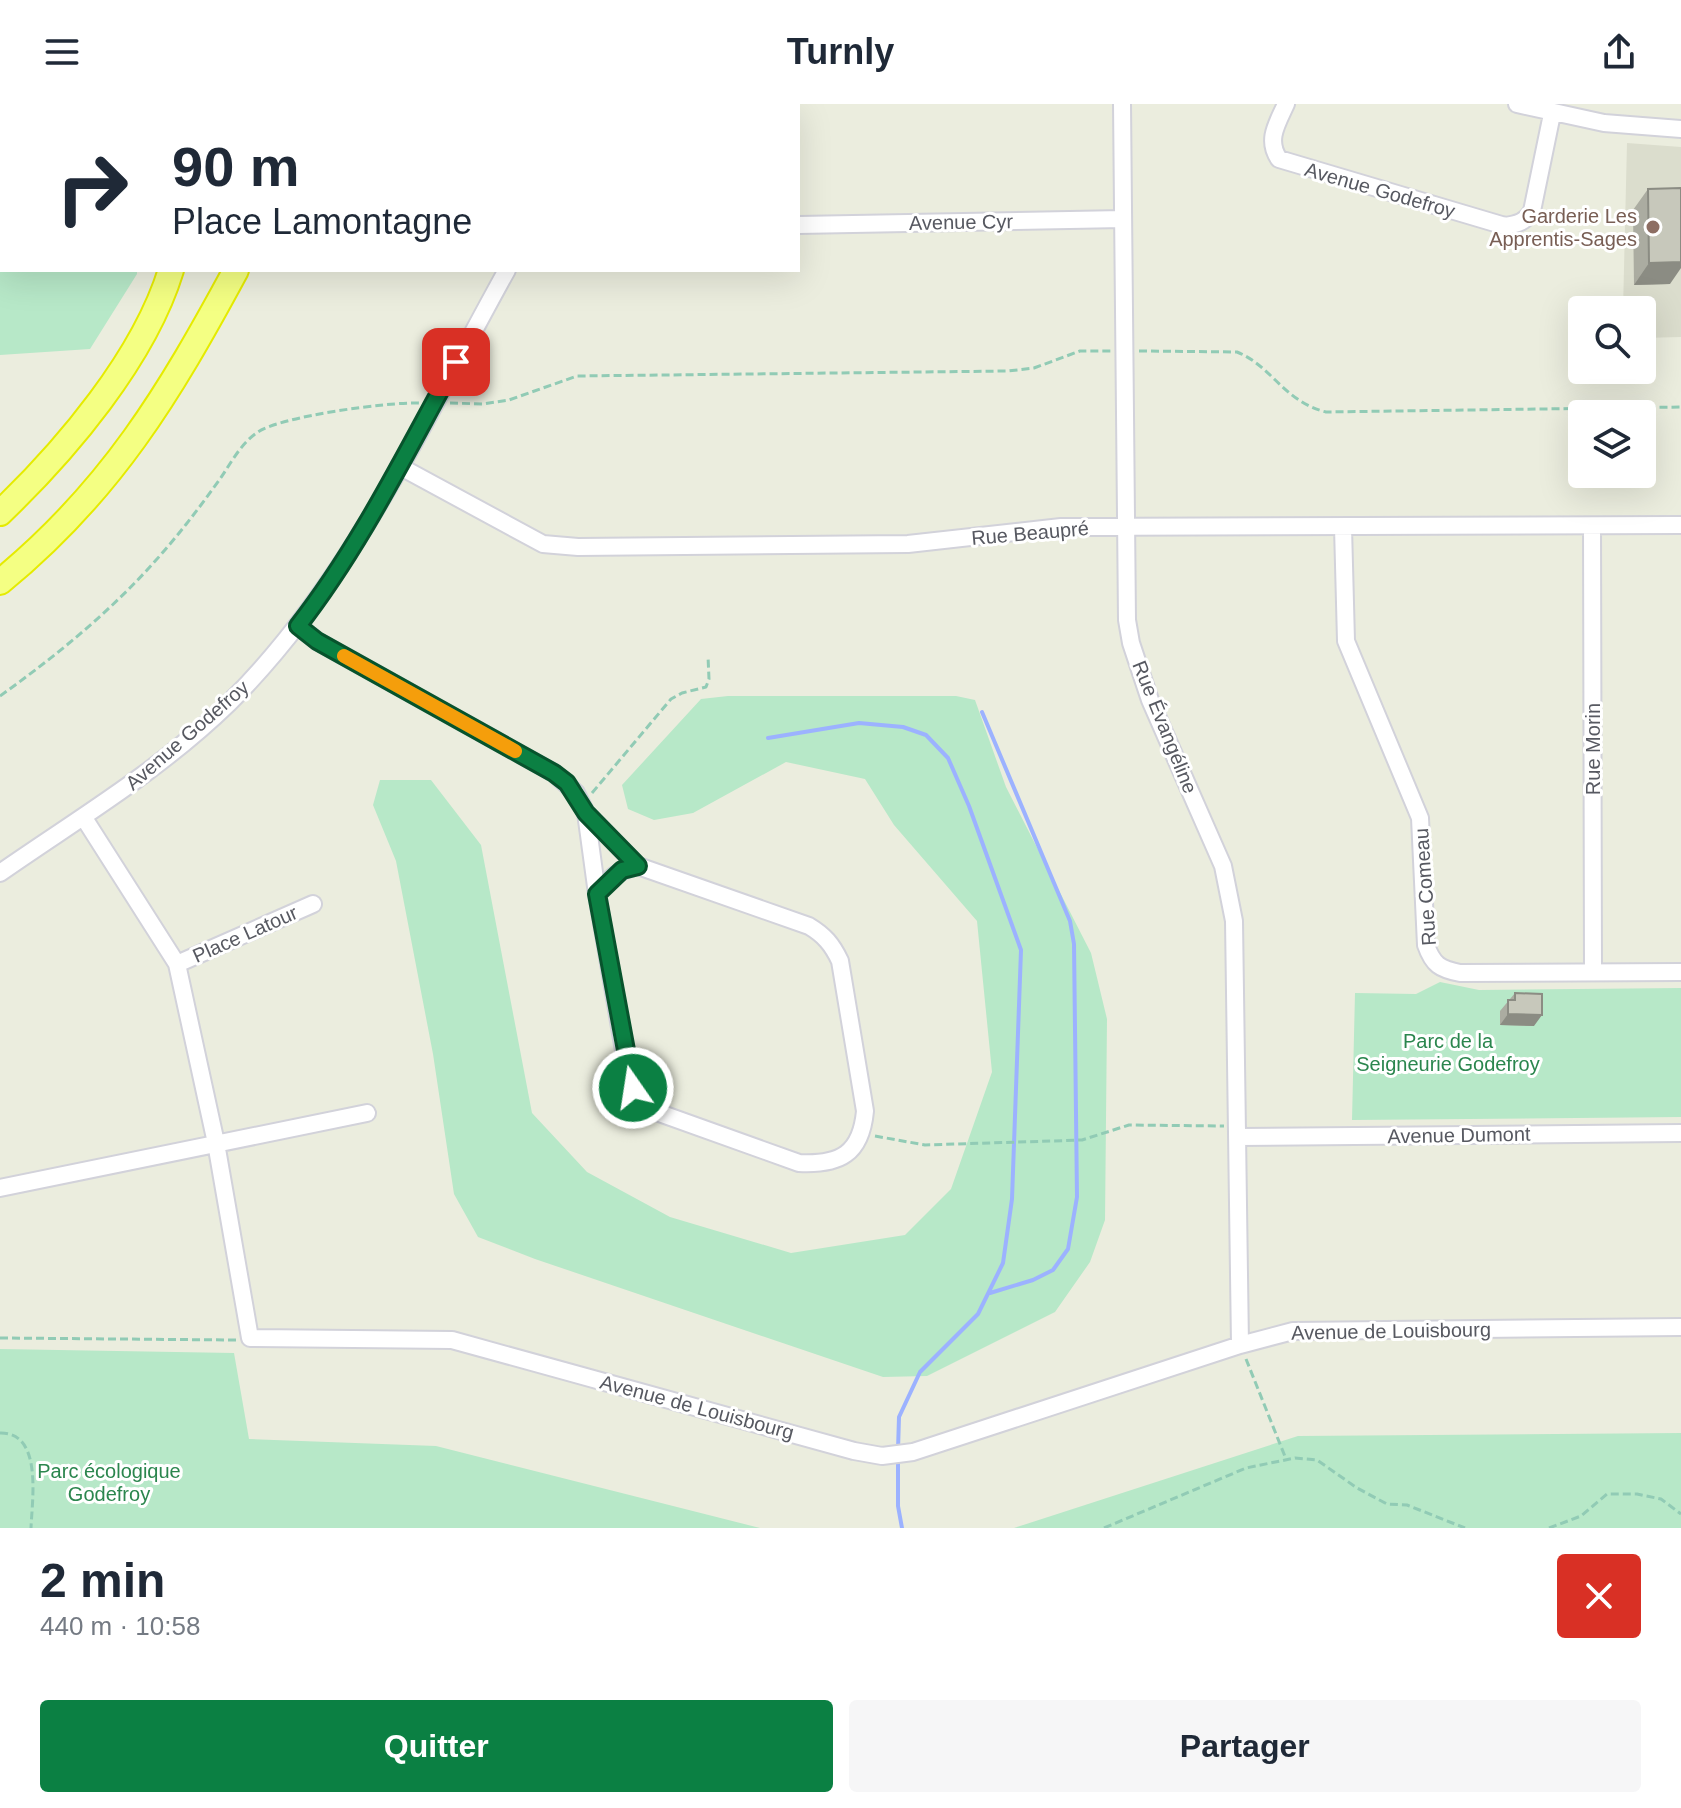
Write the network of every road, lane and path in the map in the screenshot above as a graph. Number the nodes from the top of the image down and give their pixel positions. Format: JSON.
{"nodes":[{"id":1,"x":1122,"y":104,"type":"edge"},
{"id":2,"x":1286,"y":104,"type":"edge"},
{"id":3,"x":1517,"y":104,"type":"edge"},
{"id":4,"x":1552,"y":114,"type":"junction"},
{"id":5,"x":1681,"y":129,"type":"edge"},
{"id":6,"x":1123,"y":219,"type":"junction"},
{"id":7,"x":800,"y":225,"type":"edge"},
{"id":8,"x":170,"y":272,"type":"edge"},
{"id":9,"x":235,"y":272,"type":"edge"},
{"id":10,"x":506,"y":272,"type":"edge"},
{"id":11,"x":1107,"y":351,"type":"dead end"},
{"id":12,"x":1141,"y":351,"type":"dead end"},
{"id":13,"x":420,"y":403,"type":"dead end"},
{"id":14,"x":447,"y":403,"type":"dead end"},
{"id":15,"x":1681,"y":407,"type":"edge"},
{"id":16,"x":399,"y":466,"type":"junction"},
{"id":17,"x":0,"y":513,"type":"edge"},
{"id":18,"x":1681,"y":525,"type":"edge"},
{"id":19,"x":1592,"y":526,"type":"junction"},
{"id":20,"x":1125,"y":527,"type":"junction"},
{"id":21,"x":1343,"y":527,"type":"junction"},
{"id":22,"x":0,"y":582,"type":"edge"},
{"id":23,"x":298,"y":626,"type":"junction"},
{"id":24,"x":708,"y":656,"type":"dead end"},
{"id":25,"x":0,"y":696,"type":"edge"},
{"id":26,"x":595,"y":791,"type":"dead end"},
{"id":27,"x":586,"y":813,"type":"junction"},
{"id":28,"x":84,"y":818,"type":"junction"},
{"id":29,"x":638,"y":866,"type":"junction"},
{"id":30,"x":0,"y":873,"type":"edge"},
{"id":31,"x":597,"y":894,"type":"junction"},
{"id":32,"x":313,"y":904,"type":"dead end"},
{"id":33,"x":177,"y":964,"type":"junction"},
{"id":34,"x":1593,"y":972,"type":"junction"},
{"id":35,"x":1681,"y":972,"type":"edge"},
{"id":36,"x":367,"y":1113,"type":"dead end"},
{"id":37,"x":1237,"y":1132,"type":"junction"},
{"id":38,"x":1681,"y":1133,"type":"edge"},
{"id":39,"x":863,"y":1134,"type":"junction"},
{"id":40,"x":216,"y":1143,"type":"junction"},
{"id":41,"x":0,"y":1188,"type":"edge"},
{"id":42,"x":1681,"y":1327,"type":"edge"},
{"id":43,"x":0,"y":1338,"type":"edge"},
{"id":44,"x":225,"y":1341,"type":"dead end"},
{"id":45,"x":1240,"y":1345,"type":"junction"},
{"id":46,"x":0,"y":1433,"type":"edge"},
{"id":47,"x":1286,"y":1459,"type":"junction"},
{"id":48,"x":1681,"y":1514,"type":"edge"},
{"id":49,"x":31,"y":1528,"type":"edge"},
{"id":50,"x":1104,"y":1528,"type":"edge"},
{"id":51,"x":1465,"y":1528,"type":"edge"},
{"id":52,"x":1549,"y":1528,"type":"edge"}],
"edges":[{"from":1,"to":6,"type":"street","name":"Rue Évangéline"},
{"from":2,"to":4,"type":"street","name":"Avenue Godefroy"},
{"from":3,"to":4,"type":"street"},
{"from":4,"to":5,"type":"street"},
{"from":6,"to":7,"type":"street","name":"Avenue Cyr"},
{"from":6,"to":20,"type":"street","name":"Rue Évangéline"},
{"from":8,"to":17,"type":"highway"},
{"from":9,"to":22,"type":"highway"},
{"from":10,"to":16,"type":"street","name":"Avenue Godefroy"},
{"from":11,"to":14,"type":"path"},
{"from":12,"to":15,"type":"path"},
{"from":13,"to":25,"type":"path"},
{"from":16,"to":20,"type":"street","name":"Rue Beaupré"},
{"from":16,"to":23,"type":"street","name":"Avenue Godefroy"},
{"from":18,"to":19,"type":"street","name":"Rue Beaupré"},
{"from":19,"to":21,"type":"street","name":"Rue Beaupré"},
{"from":19,"to":34,"type":"street","name":"Rue Morin"},
{"from":20,"to":21,"type":"street","name":"Rue Beaupré"},
{"from":20,"to":37,"type":"street","name":"Rue Évangéline"},
{"from":21,"to":34,"type":"street","name":"Rue Comeau"},
{"from":23,"to":27,"type":"street"},
{"from":23,"to":28,"type":"street","name":"Avenue Godefroy"},
{"from":24,"to":26,"type":"path"},
{"from":27,"to":29,"type":"street"},
{"from":27,"to":31,"type":"street"},
{"from":28,"to":30,"type":"street","name":"Avenue Godefroy"},
{"from":28,"to":33,"type":"street","name":"Avenue de Louisbourg"},
{"from":29,"to":31,"type":"street"},
{"from":29,"to":39,"type":"street"},
{"from":31,"to":39,"type":"street"},
{"from":32,"to":33,"type":"street","name":"Place Latour"},
{"from":33,"to":40,"type":"street","name":"Avenue de Louisbourg"},
{"from":34,"to":35,"type":"street","name":"Rue Comeau"},
{"from":36,"to":40,"type":"street"},
{"from":37,"to":38,"type":"street","name":"Avenue Dumont"},
{"from":37,"to":39,"type":"path"},
{"from":37,"to":45,"type":"street","name":"Rue Évangéline"},
{"from":40,"to":41,"type":"street"},
{"from":40,"to":45,"type":"street","name":"Avenue de Louisbourg"},
{"from":42,"to":45,"type":"street","name":"Avenue de Louisbourg"},
{"from":43,"to":44,"type":"path"},
{"from":45,"to":47,"type":"path"},
{"from":46,"to":49,"type":"path"},
{"from":47,"to":50,"type":"path"},
{"from":47,"to":51,"type":"path"},
{"from":48,"to":52,"type":"path"}]}
